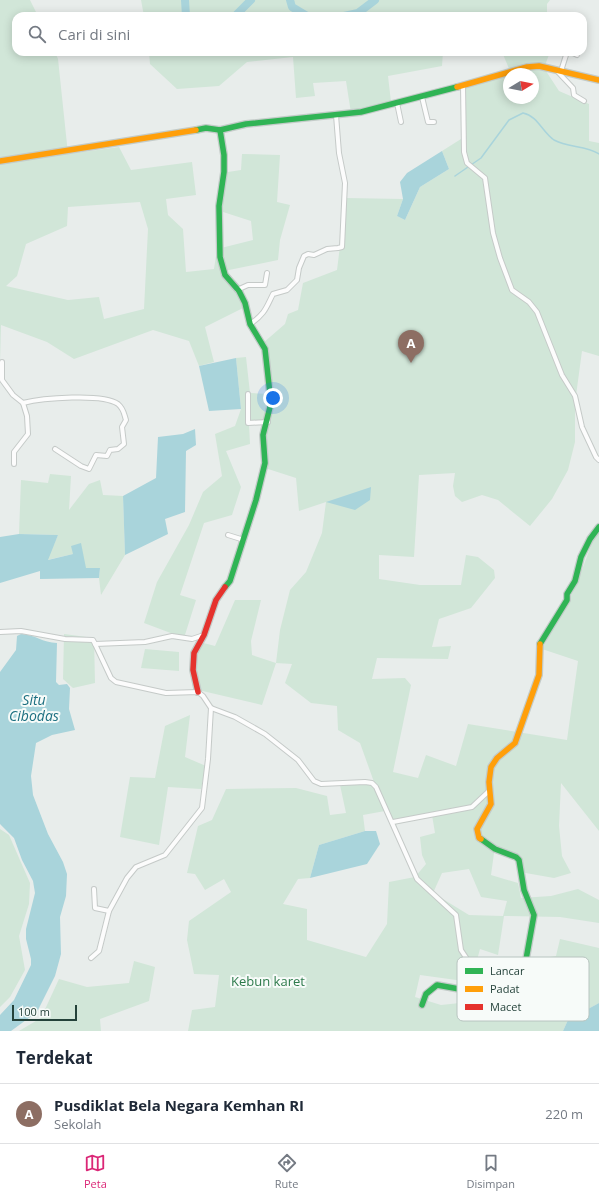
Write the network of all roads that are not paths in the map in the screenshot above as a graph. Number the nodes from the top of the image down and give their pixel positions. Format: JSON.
{"nodes":[{"id":1,"x":565,"y":56,"type":"edge"},
{"id":2,"x":558,"y":70,"type":"junction"},
{"id":3,"x":599,"y":80,"type":"edge"},
{"id":4,"x":463,"y":84,"type":"junction"},
{"id":5,"x":422,"y":97,"type":"junction"},
{"id":6,"x":584,"y":101,"type":"dead end"},
{"id":7,"x":397,"y":103,"type":"junction"},
{"id":8,"x":336,"y":116,"type":"junction"},
{"id":9,"x":401,"y":122,"type":"dead end"},
{"id":10,"x":434,"y":122,"type":"dead end"},
{"id":11,"x":220,"y":130,"type":"junction"},
{"id":12,"x":0,"y":161,"type":"edge"},
{"id":13,"x":267,"y":273,"type":"dead end"},
{"id":14,"x":237,"y":290,"type":"junction"},
{"id":15,"x":250,"y":324,"type":"junction"},
{"id":16,"x":2,"y":362,"type":"dead end"},
{"id":17,"x":1,"y":380,"type":"edge"},
{"id":18,"x":248,"y":394,"type":"dead end"},
{"id":19,"x":23,"y":403,"type":"junction"},
{"id":20,"x":268,"y":422,"type":"junction"},
{"id":21,"x":55,"y":448,"type":"dead end"},
{"id":22,"x":599,"y":460,"type":"edge"},
{"id":23,"x":14,"y":464,"type":"dead end"},
{"id":24,"x":599,"y":526,"type":"edge"},
{"id":25,"x":228,"y":535,"type":"dead end"},
{"id":26,"x":244,"y":540,"type":"junction"},
{"id":27,"x":0,"y":632,"type":"edge"},
{"id":28,"x":204,"y":635,"type":"junction"},
{"id":29,"x":95,"y":644,"type":"junction"},
{"id":30,"x":198,"y":692,"type":"junction"},
{"id":31,"x":211,"y":708,"type":"junction"},
{"id":32,"x":490,"y":790,"type":"junction"},
{"id":33,"x":393,"y":822,"type":"junction"},
{"id":34,"x":94,"y":889,"type":"dead end"},
{"id":35,"x":109,"y":911,"type":"junction"},
{"id":36,"x":466,"y":957,"type":"edge"},
{"id":37,"x":527,"y":957,"type":"edge"},
{"id":38,"x":91,"y":958,"type":"dead end"},
{"id":39,"x":457,"y":989,"type":"edge"},
{"id":40,"x":422,"y":1005,"type":"dead end"}],
"edges":[{"from":1,"to":2,"type":"street"},
{"from":2,"to":3,"type":"street"},
{"from":2,"to":4,"type":"street"},
{"from":2,"to":6,"type":"street"},
{"from":4,"to":5,"type":"street"},
{"from":4,"to":22,"type":"street"},
{"from":5,"to":7,"type":"street"},
{"from":5,"to":10,"type":"street"},
{"from":7,"to":8,"type":"street"},
{"from":7,"to":9,"type":"street"},
{"from":8,"to":11,"type":"street"},
{"from":8,"to":15,"type":"street"},
{"from":11,"to":12,"type":"street"},
{"from":11,"to":14,"type":"street"},
{"from":13,"to":14,"type":"street"},
{"from":14,"to":15,"type":"street"},
{"from":15,"to":20,"type":"street"},
{"from":16,"to":17,"type":"street"},
{"from":17,"to":19,"type":"street"},
{"from":18,"to":20,"type":"street"},
{"from":19,"to":21,"type":"street"},
{"from":19,"to":23,"type":"street"},
{"from":20,"to":26,"type":"street"},
{"from":24,"to":32,"type":"street"},
{"from":25,"to":26,"type":"street"},
{"from":26,"to":28,"type":"street"},
{"from":27,"to":29,"type":"street"},
{"from":28,"to":29,"type":"street"},
{"from":28,"to":30,"type":"street"},
{"from":29,"to":30,"type":"street"},
{"from":30,"to":31,"type":"street"},
{"from":31,"to":33,"type":"street"},
{"from":31,"to":35,"type":"street"},
{"from":32,"to":33,"type":"street"},
{"from":32,"to":37,"type":"street"},
{"from":33,"to":36,"type":"street"},
{"from":34,"to":35,"type":"street"},
{"from":35,"to":38,"type":"street"},
{"from":39,"to":40,"type":"street"}]}
